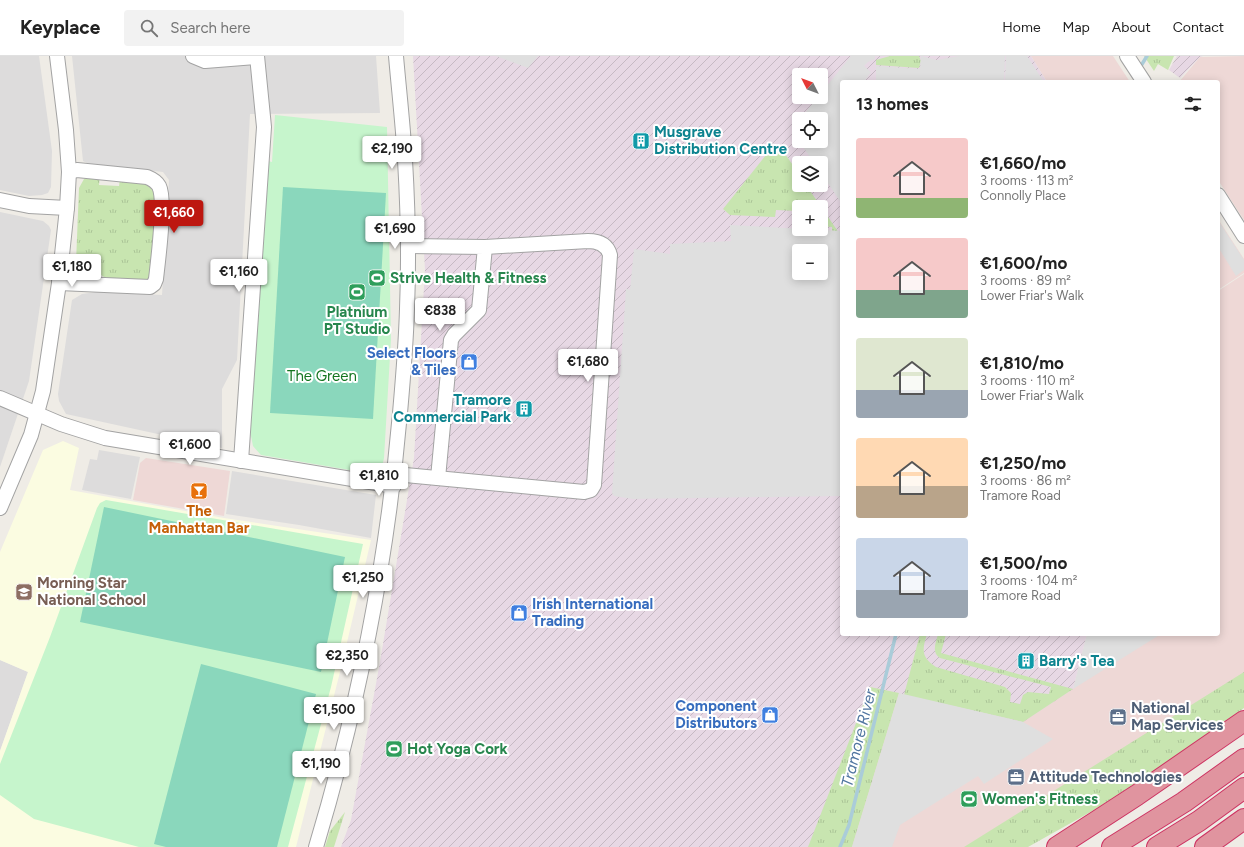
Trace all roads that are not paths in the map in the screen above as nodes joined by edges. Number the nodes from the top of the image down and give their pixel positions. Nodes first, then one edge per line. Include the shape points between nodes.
1 (57, 56) edge
2 (193, 56) edge
3 (257, 56) edge
4 (396, 56) edge
5 (1127, 57) edge
6 (1143, 80) edge
7 (69, 172) junction
8 (1220, 199) edge
9 (0, 200) edge
10 (67, 208) junction
11 (1244, 236) edge
12 (408, 246) junction
13 (485, 247) junction
14 (59, 283) junction
15 (0, 398) edge
16 (36, 414) junction
17 (241, 461) junction
18 (438, 478) junction
19 (394, 480) junction
20 (0, 508) edge
21 (1244, 721) edge
22 (1244, 759) edge
23 (1244, 788) edge
24 (1244, 819) edge
25 (1087, 828) junction
26 (316, 847) edge
27 (1048, 847) edge
28 (1056, 847) edge
29 (1112, 847) edge
30 (1157, 847) edge
31 (1205, 847) edge

1 - 7 street
2 - 3 street via 205,61
3 - 17 street via 264,127
4 - 12 street via 405,160
5 - 6 street
7 - 10 street
7 - 14 street via 77,170 154,179 161,191 161,235 156,279 150,287
8 - 11 street
9 - 10 street via 29,206
10 - 14 street
12 - 13 street
12 - 19 street via 406,340
13 - 18 street via 479,310 451,340
13 - 18 street via 588,241 603,244 608,249 610,255 595,478 591,490 584,492
14 - 16 street via 42,392
15 - 16 street
16 - 17 street via 97,437
16 - 20 street via 31,435
17 - 19 street
18 - 19 street
19 - 26 street via 366,654 336,780
21 - 25 highway
22 - 29 highway via 1184,802
23 - 30 highway
24 - 31 highway
25 - 27 highway
25 - 28 highway

